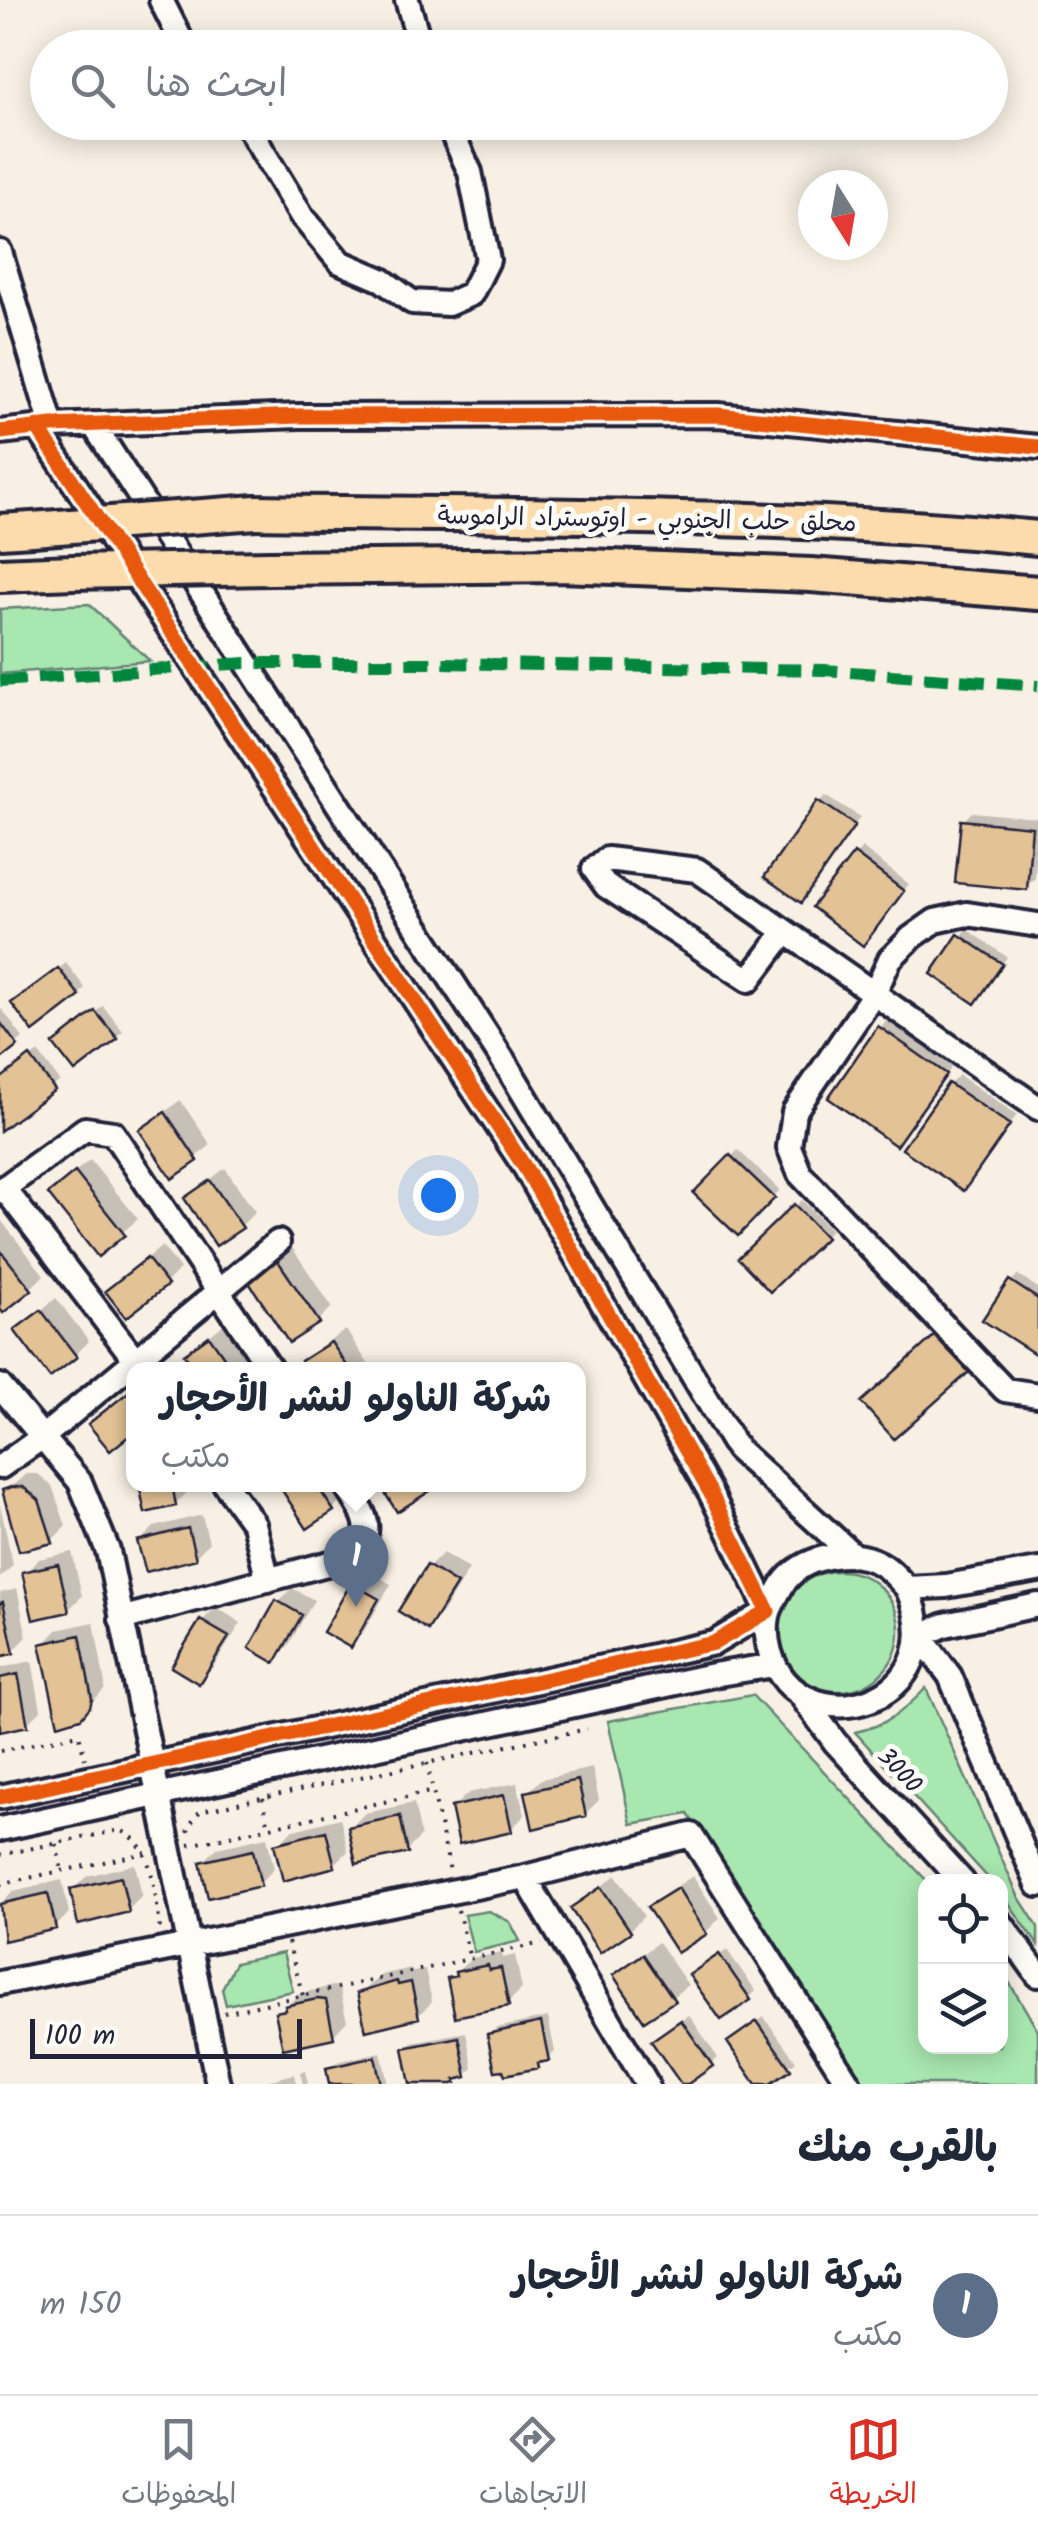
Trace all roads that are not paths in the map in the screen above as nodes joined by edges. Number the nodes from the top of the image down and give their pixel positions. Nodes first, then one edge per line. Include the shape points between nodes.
1 (161, 0) edge
2 (408, 0) edge
3 (176, 30) edge
4 (416, 30) edge
5 (257, 140) edge
6 (456, 140) edge
7 (0, 252) edge
8 (93, 424) junction
9 (44, 426) junction
10 (0, 432) edge
11 (1038, 447) edge
12 (16, 530) edge
13 (1038, 538) edge
14 (0, 576) edge
15 (1038, 593) edge
16 (1038, 924) edge
17 (785, 932) junction
18 (875, 992) junction
19 (1038, 1108) edge
20 (2, 1190) edge
21 (278, 1242) dead end
22 (220, 1291) junction
23 (137, 1362) edge
24 (142, 1362) edge
25 (265, 1362) edge
26 (126, 1375) edge
27 (0, 1386) edge
28 (1038, 1395) edge
29 (44, 1436) junction
30 (0, 1467) edge
31 (231, 1492) edge
32 (350, 1492) edge
33 (853, 1554) junction
34 (1038, 1570) edge
35 (268, 1580) junction
36 (907, 1588) junction
37 (1038, 1605) edge
38 (768, 1612) junction
39 (121, 1619) junction
40 (920, 1636) junction
41 (774, 1665) junction
42 (800, 1694) junction
43 (150, 1765) junction
44 (156, 1795) junction
45 (0, 1797) edge
46 (0, 1829) edge
47 (956, 1874) edge
48 (524, 1876) junction
49 (1038, 1886) edge
50 (1008, 1931) edge
51 (190, 1942) junction
52 (1038, 1974) edge
53 (0, 1983) edge
54 (218, 2084) edge
55 (648, 2084) edge
56 (849, 2084) edge

1 - 3 street
2 - 4 street
5 - 6 street via 302,216 340,262 412,302 448,304 471,294 488,260 470,172
7 - 9 street
8 - 9 street
8 - 11 street via 299,416 718,415
8 - 33 street via 510,1071 737,1449
9 - 10 street
9 - 38 street via 526,1168 710,1492
12 - 13 highway, محلق حلب الجنوبي - اوتوستراد الراموسة, bridge via 256,512 727,520
14 - 15 highway, محلق حلب الجنوبي - اوتوستراد الراموسة, bridge via 561,565
16 - 18 street via 967,914 935,921 890,959
17 - 17 street via 697,870 607,859 594,869 606,886 749,980
17 - 18 street
18 - 19 street
18 - 28 street via 794,1112 789,1147 800,1174 1006,1390
20 - 22 street via 85,1129 113,1133
20 - 23 street
21 - 22 street
22 - 24 street
22 - 25 street
26 - 29 street
27 - 29 street
29 - 30 street
29 - 39 street via 80,1482 108,1551
31 - 35 street via 254,1524
32 - 35 street via 368,1533 361,1548 345,1559
33 - 36 street via 884,1565
33 - 38 street via 816,1558 786,1579
34 - 36 street
35 - 39 street
36 - 40 street
37 - 40 street
38 - 41 street
38 - 43 street via 714,1643
39 - 43 street
40 - 42 street via 911,1666 890,1690 862,1704 830,1706
40 - 49 street via 950,1676
41 - 42 street
41 - 44 street
42 - 47 street, 3000 via 834,1742
43 - 44 street
43 - 45 street
44 - 46 street
44 - 51 street
48 - 51 street
48 - 55 street
48 - 56 street via 691,1835
50 - 52 street
51 - 53 street
51 - 54 street

